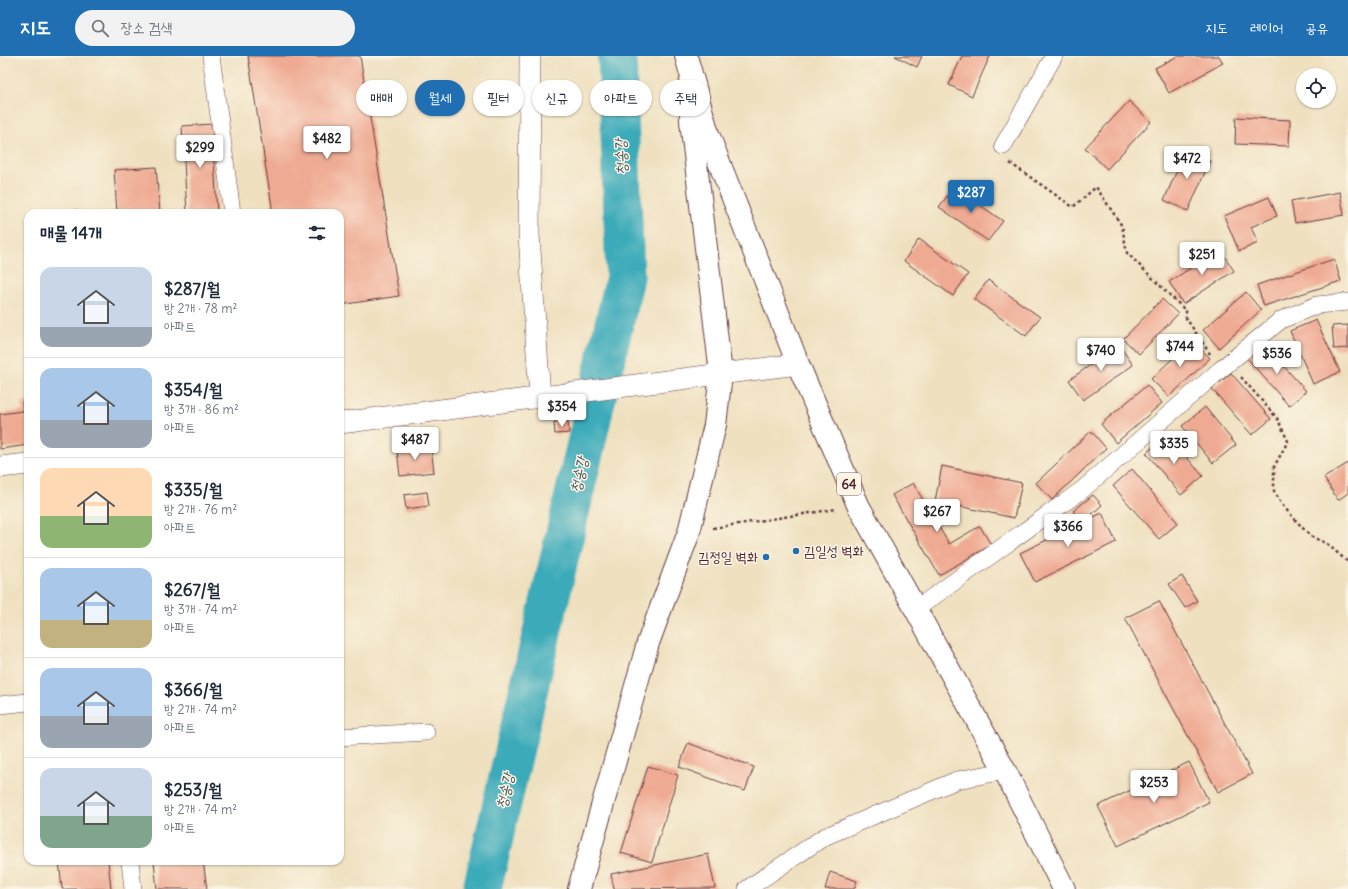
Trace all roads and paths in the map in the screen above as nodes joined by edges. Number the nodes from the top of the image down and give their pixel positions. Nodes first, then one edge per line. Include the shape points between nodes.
1 (211, 56) edge
2 (530, 56) edge
3 (1054, 56) edge
4 (688, 64) edge
5 (1003, 146) joint
6 (231, 209) edge
7 (1348, 302) edge
8 (798, 364) junction
9 (1224, 366) junction
10 (721, 374) junction
11 (540, 397) junction
12 (344, 422) edge
13 (24, 464) edge
14 (0, 467) edge
15 (858, 505) junction
16 (689, 532) junction
17 (1348, 562) edge
18 (916, 610) junction
19 (24, 702) edge
20 (0, 705) edge
21 (426, 732) dead end
22 (344, 737) edge
23 (1005, 771) junction
24 (130, 865) edge
25 (133, 889) edge
26 (578, 889) edge
27 (747, 889) edge
28 (1064, 889) edge

1 - 6 street
2 - 11 street via 529,235
3 - 5 street
4 - 8 main road, 64 via 708,134
4 - 10 main road via 691,121
5 - 9 path via 1010,166 1073,207 1096,187 1122,226 1127,253 1186,312 1186,318
7 - 9 street via 1317,305 1281,320
8 - 10 street
8 - 15 main road, 64
9 - 17 path via 1277,418 1288,441 1274,467 1274,491 1283,506 1310,536 1326,543
9 - 18 street via 1082,490
10 - 11 street
10 - 16 main road via 715,425
11 - 12 street
13 - 14 street
15 - 16 path
15 - 18 main road, 64
16 - 26 main road via 648,643
18 - 23 main road, 64
19 - 20 street
21 - 22 street
23 - 27 street via 957,780 824,838
23 - 28 main road, 64
24 - 25 street

